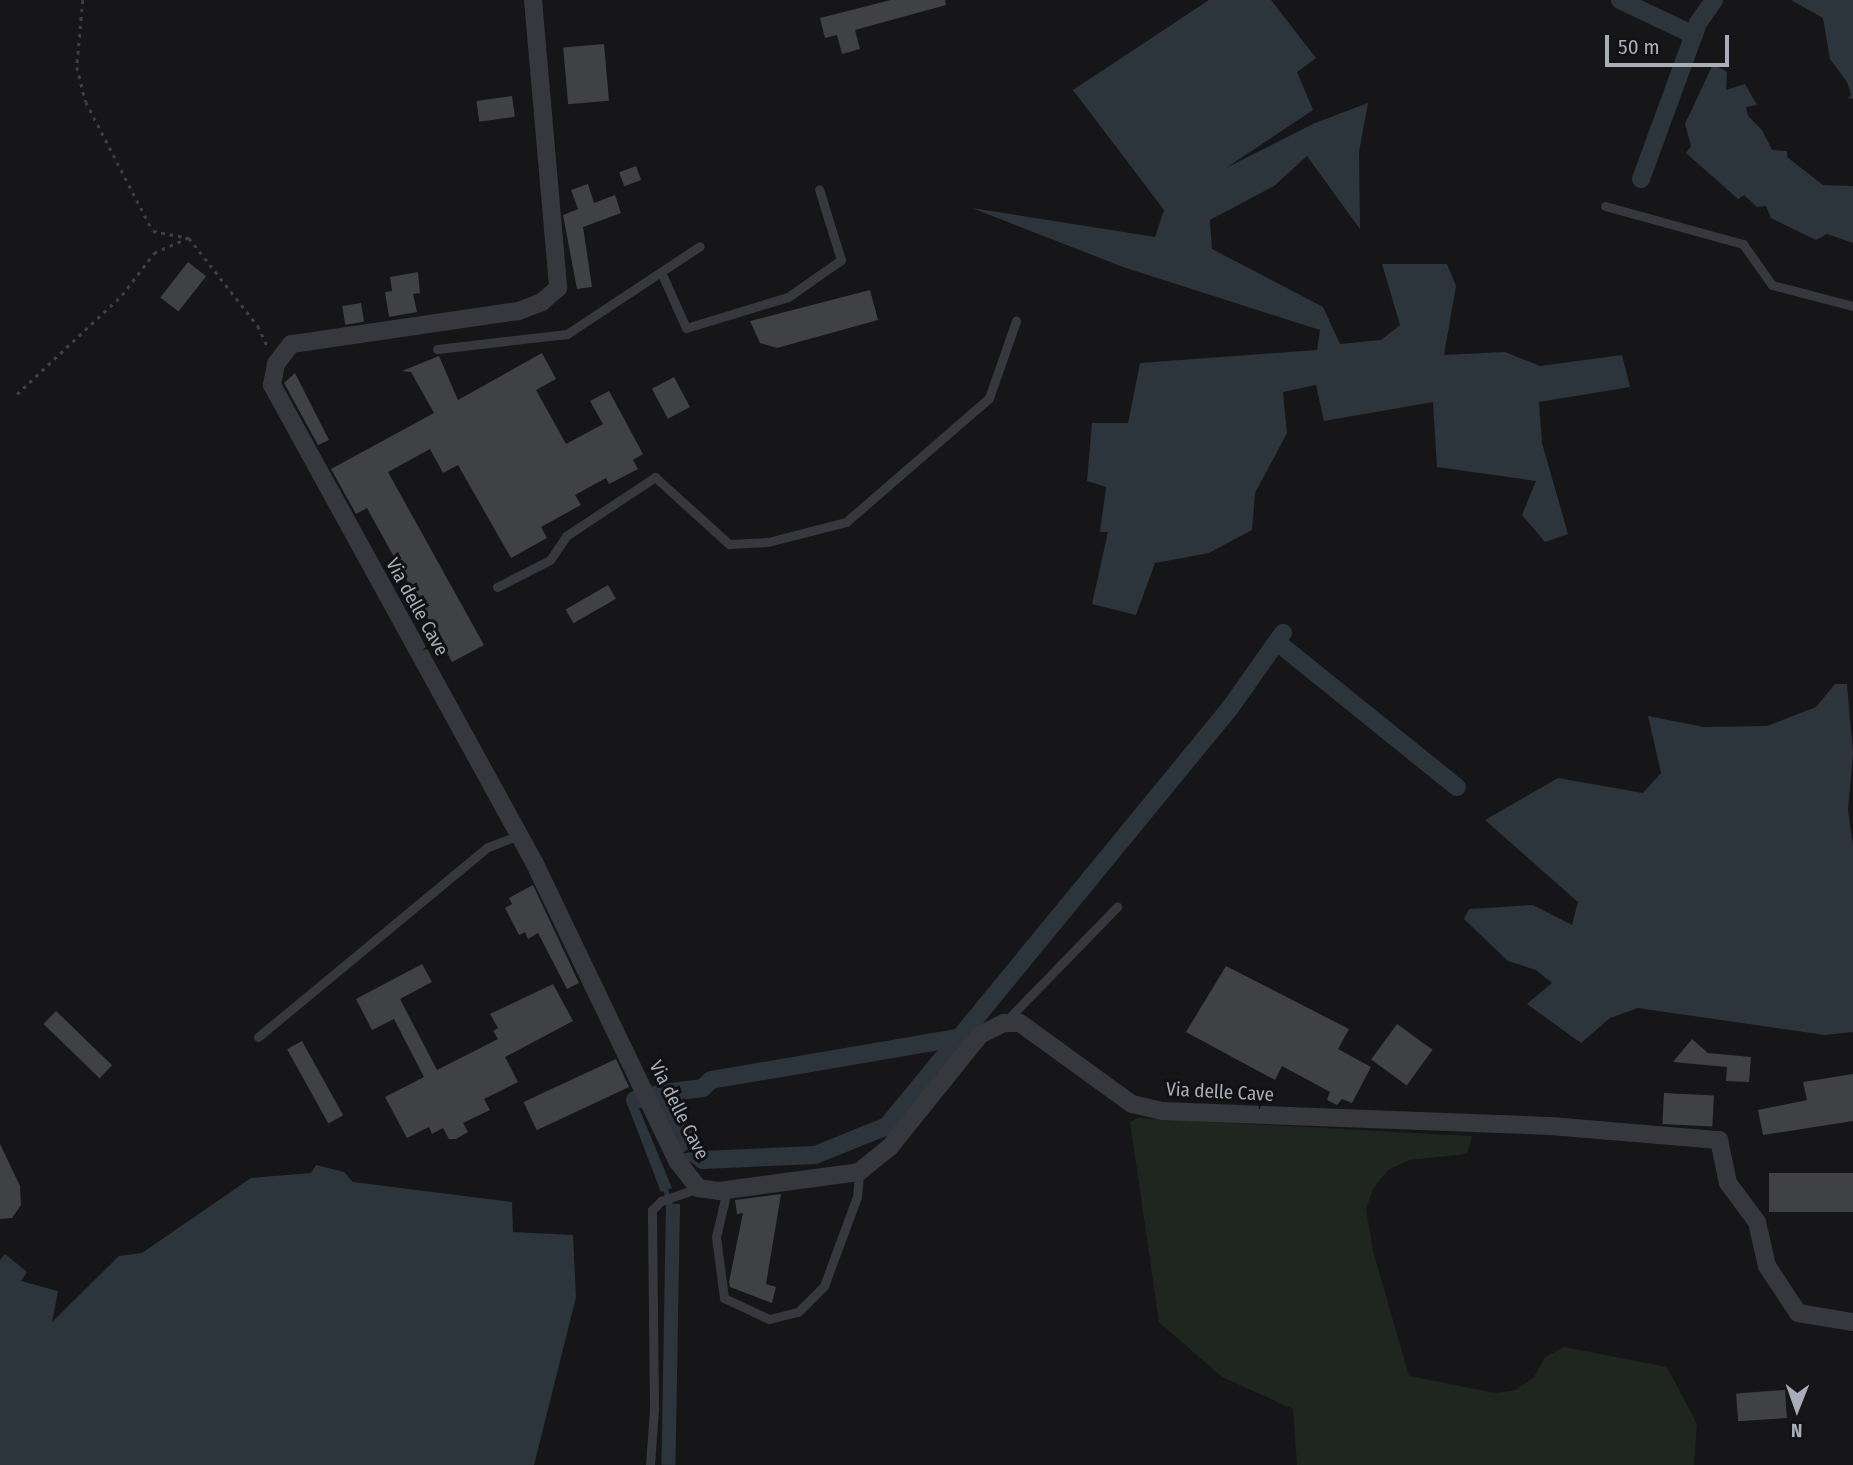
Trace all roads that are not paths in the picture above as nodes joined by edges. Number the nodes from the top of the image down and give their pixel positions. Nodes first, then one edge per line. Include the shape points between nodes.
1 (533, 0) edge
2 (819, 188) dead end
3 (1605, 206) dead end
4 (700, 246) dead end
5 (661, 272) junction
6 (1853, 306) edge
7 (1016, 321) dead end
8 (437, 349) dead end
9 (497, 587) dead end
10 (519, 835) junction
11 (1116, 907) dead end
12 (1004, 1023) junction
13 (258, 1037) dead end
14 (859, 1172) junction
15 (698, 1188) junction
16 (727, 1190) junction
17 (1853, 1322) edge
18 (650, 1465) edge

1 - 10 street, Via delle Cave via 558,288 542,302 518,310 291,344 276,364 272,385
2 - 5 lane via 842,260 788,298 687,328
3 - 6 lane via 1743,244 1772,285
4 - 5 lane
5 - 8 lane via 567,334
7 - 9 lane via 989,398 846,522 768,542 729,544 655,477 566,536 550,559
10 - 13 lane via 488,847
10 - 15 street, Via delle Cave via 678,1162
11 - 12 lane
12 - 14 street, Via delle Cave via 980,1035 889,1149
12 - 17 street, Via delle Cave via 1020,1023 1043,1037 1132,1104 1162,1111 1550,1126 1719,1140 1728,1182 1757,1222 1767,1266 1798,1313
14 - 16 street, Via delle Cave
14 - 16 lane via 857,1196 824,1286 798,1312 769,1320 724,1298 716,1237
15 - 16 street, Via delle Cave
15 - 18 lane via 661,1201 652,1210

